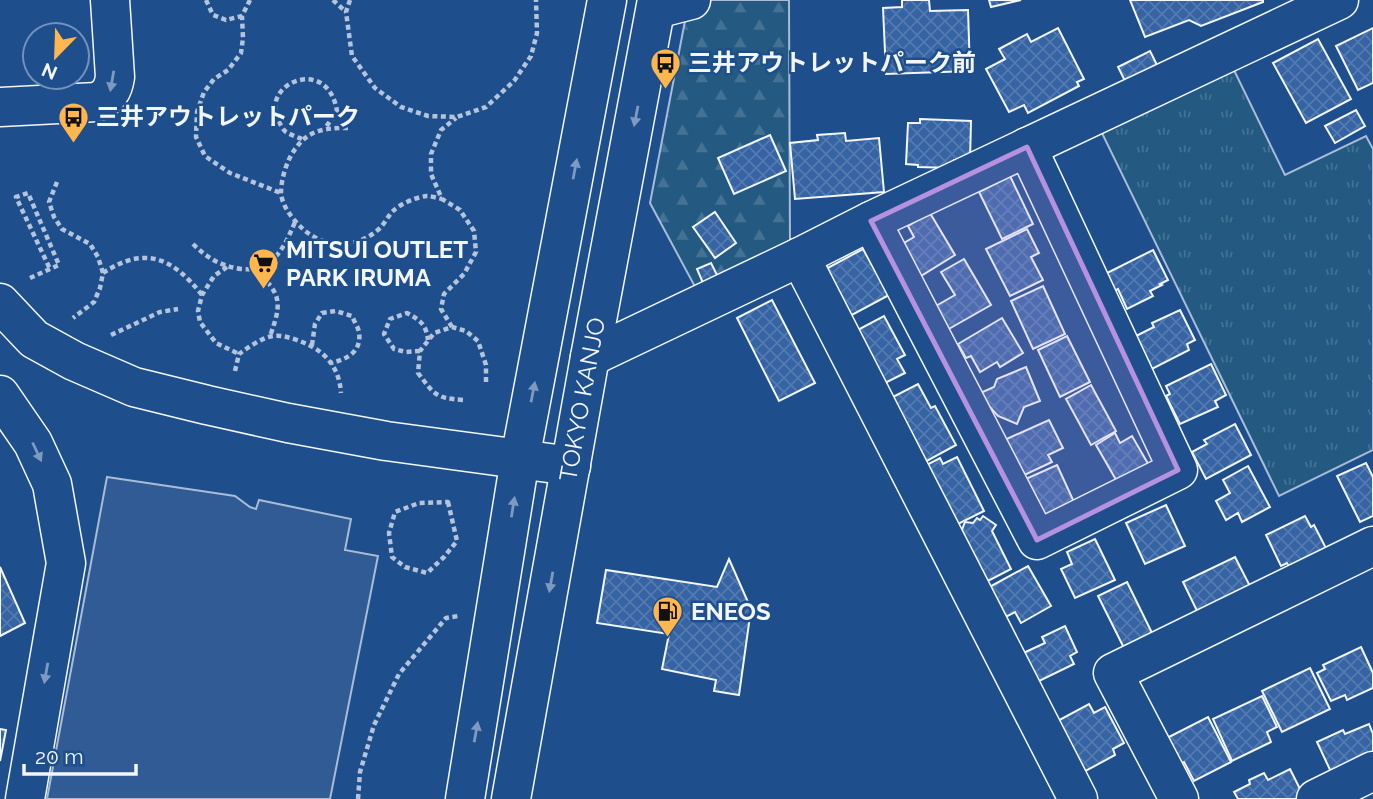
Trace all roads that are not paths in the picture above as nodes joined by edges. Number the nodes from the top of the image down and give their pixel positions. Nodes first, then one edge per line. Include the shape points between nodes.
1 (110, 0) edge
2 (607, 0) edge
3 (1339, 0) edge
4 (668, 3) edge
5 (0, 107) edge
6 (1027, 147) junction
7 (872, 221) junction
8 (800, 257) junction
9 (0, 303) edge
10 (590, 357) junction
11 (0, 395) edge
12 (520, 459) junction
13 (571, 466) junction
14 (1373, 547) edge
15 (1373, 771) edge
16 (25, 799) edge
17 (465, 799) edge
18 (511, 799) edge
19 (1077, 799) edge
20 (1178, 799) edge
21 (1316, 799) edge

1 -> 5 main road via 115,77 107,97 97,102
12 -> 2 main road, TOKYO KANJO
3 - 6 main road
4 -> 10 main road, TOKYO KANJO
6 - 7 main road
6 - 7 main road via 1178,470 1037,540
7 - 8 main road
8 - 10 main road
8 - 19 main road
9 - 12 main road via 34,339 134,387 300,425
10 - 13 main road, TOKYO KANJO
11 -> 16 main road via 33,443 52,484 66,563
12 - 13 main road
17 -> 12 main road, TOKYO KANJO
13 -> 18 main road, TOKYO KANJO
14 - 20 main road via 1113,673
15 - 21 main road

